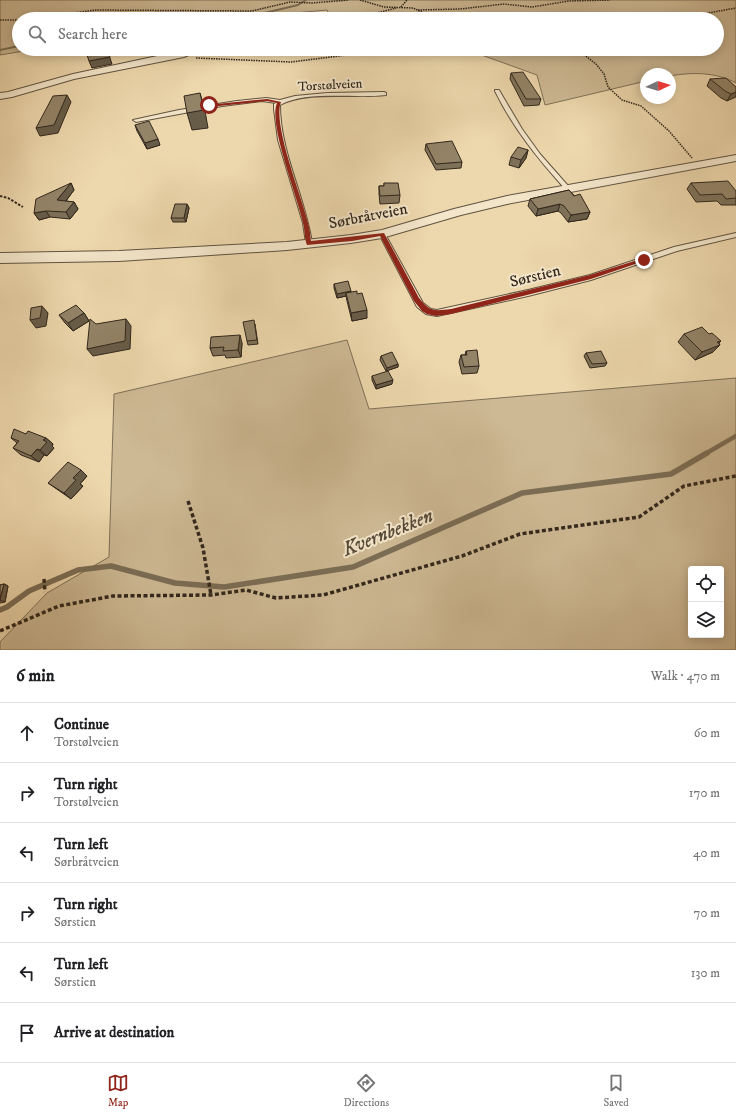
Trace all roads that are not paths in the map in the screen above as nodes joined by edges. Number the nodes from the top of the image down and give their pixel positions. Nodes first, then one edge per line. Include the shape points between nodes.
1 (174, 56) edge
2 (497, 92) dead end
3 (384, 94) dead end
4 (0, 96) edge
5 (279, 102) junction
6 (136, 120) dead end
7 (736, 158) edge
8 (568, 189) junction
9 (382, 234) junction
10 (736, 235) edge
11 (309, 243) junction
12 (0, 258) edge

1 - 4 street via 90,73
2 - 8 lane via 524,136
3 - 5 lane, Torstølveien via 320,96
5 - 6 lane, Torstølveien via 267,100 209,105
5 - 11 lane, Torstølveien via 276,108 281,140 306,223
7 - 8 street, Sørbråtveien
8 - 9 street, Sørbråtveien via 483,206
9 - 10 lane, Sørstien via 420,305 429,312 436,313 591,277 676,249
9 - 11 street, Sørbråtveien
11 - 12 street, Sørbråtveien via 119,256

